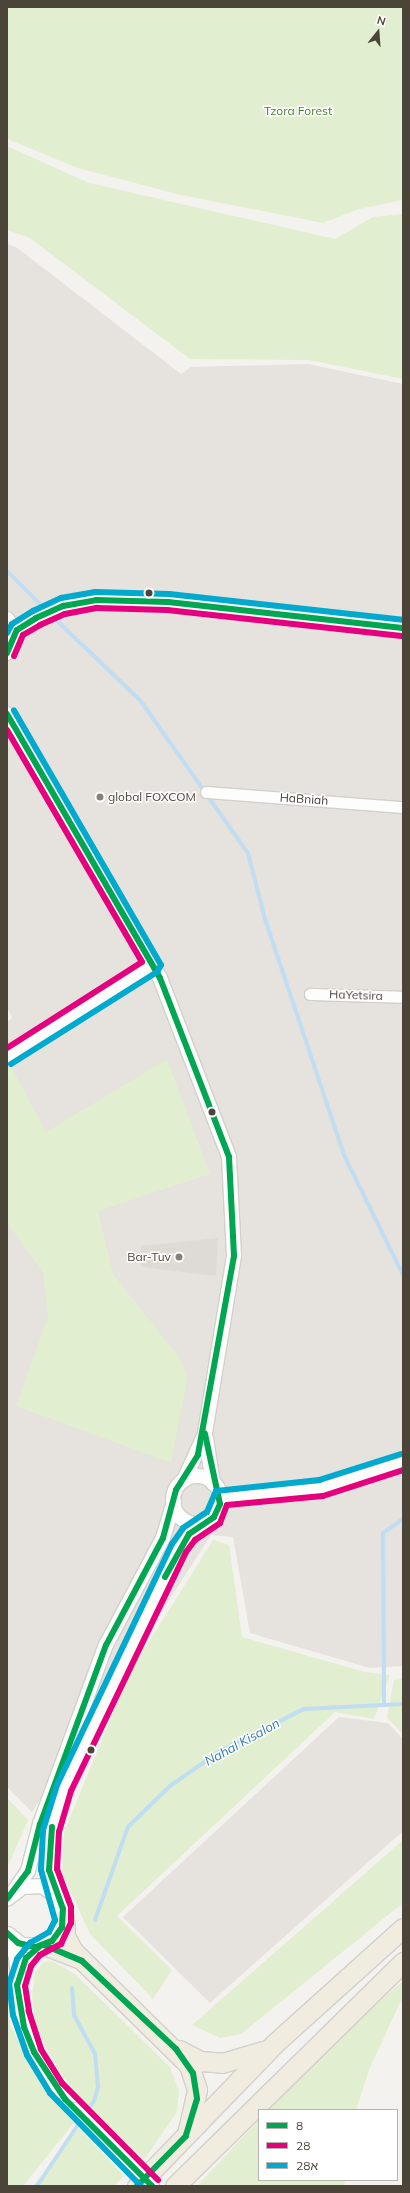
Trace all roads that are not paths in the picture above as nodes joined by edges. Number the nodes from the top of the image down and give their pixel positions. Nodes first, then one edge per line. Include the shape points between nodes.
1 (7, 617) edge
2 (403, 628) edge
3 (17, 630) junction
4 (7, 653) edge
5 (7, 714) edge
6 (206, 792) dead end
7 (403, 807) edge
8 (153, 965) junction
9 (310, 994) dead end
10 (403, 997) edge
11 (7, 1057) edge
12 (205, 1434) junction
13 (403, 1462) edge
14 (184, 1480) junction
15 (213, 1482) junction
16 (221, 1497) junction
17 (174, 1502) junction
18 (201, 1523) junction
19 (55, 1894) junction
20 (11, 1895) edge
21 (64, 1918) junction
22 (403, 1928) edge
23 (8, 1934) edge
24 (42, 1946) junction
25 (82, 1961) junction
26 (403, 1962) edge
27 (17, 1985) junction
28 (170, 2044) junction
29 (274, 2044) junction
30 (186, 2136) junction
31 (137, 2186) edge
32 (152, 2186) edge
33 (175, 2186) edge

1 - 3 street
2 - 3 street via 122,599 63,606
3 - 4 street
5 - 8 street
6 - 7 street, HaBniah
8 - 11 street
8 - 12 street via 229,1157 234,1256
9 - 10 street, HaYetsira
12 - 14 street
12 - 15 street
13 - 16 street via 320,1488
14 - 15 street via 199,1477
14 - 17 street via 176,1490
15 - 16 street
16 - 18 street via 218,1511
17 - 18 street via 176,1511 186,1522
17 - 20 street via 163,1538 106,1645 41,1819 28,1872
18 - 19 street via 179,1548 64,1788 50,1842 49,1870
19 - 20 street via 37,1885
19 - 21 street
21 - 24 street via 58,1934
21 - 25 highway via 68,1943
22 - 29 highway
23 - 24 street via 22,1945
23 - 27 street via 16,1958
24 - 25 highway via 66,1951
24 - 27 street via 26,1958
25 - 28 highway
26 - 33 highway
27 - 32 street, bridge via 24,2027 47,2076 75,2110
28 - 29 highway via 191,2057 222,2063 253,2056
28 - 30 highway via 189,2065 196,2082 196,2108
29 - 30 highway
30 - 31 highway

